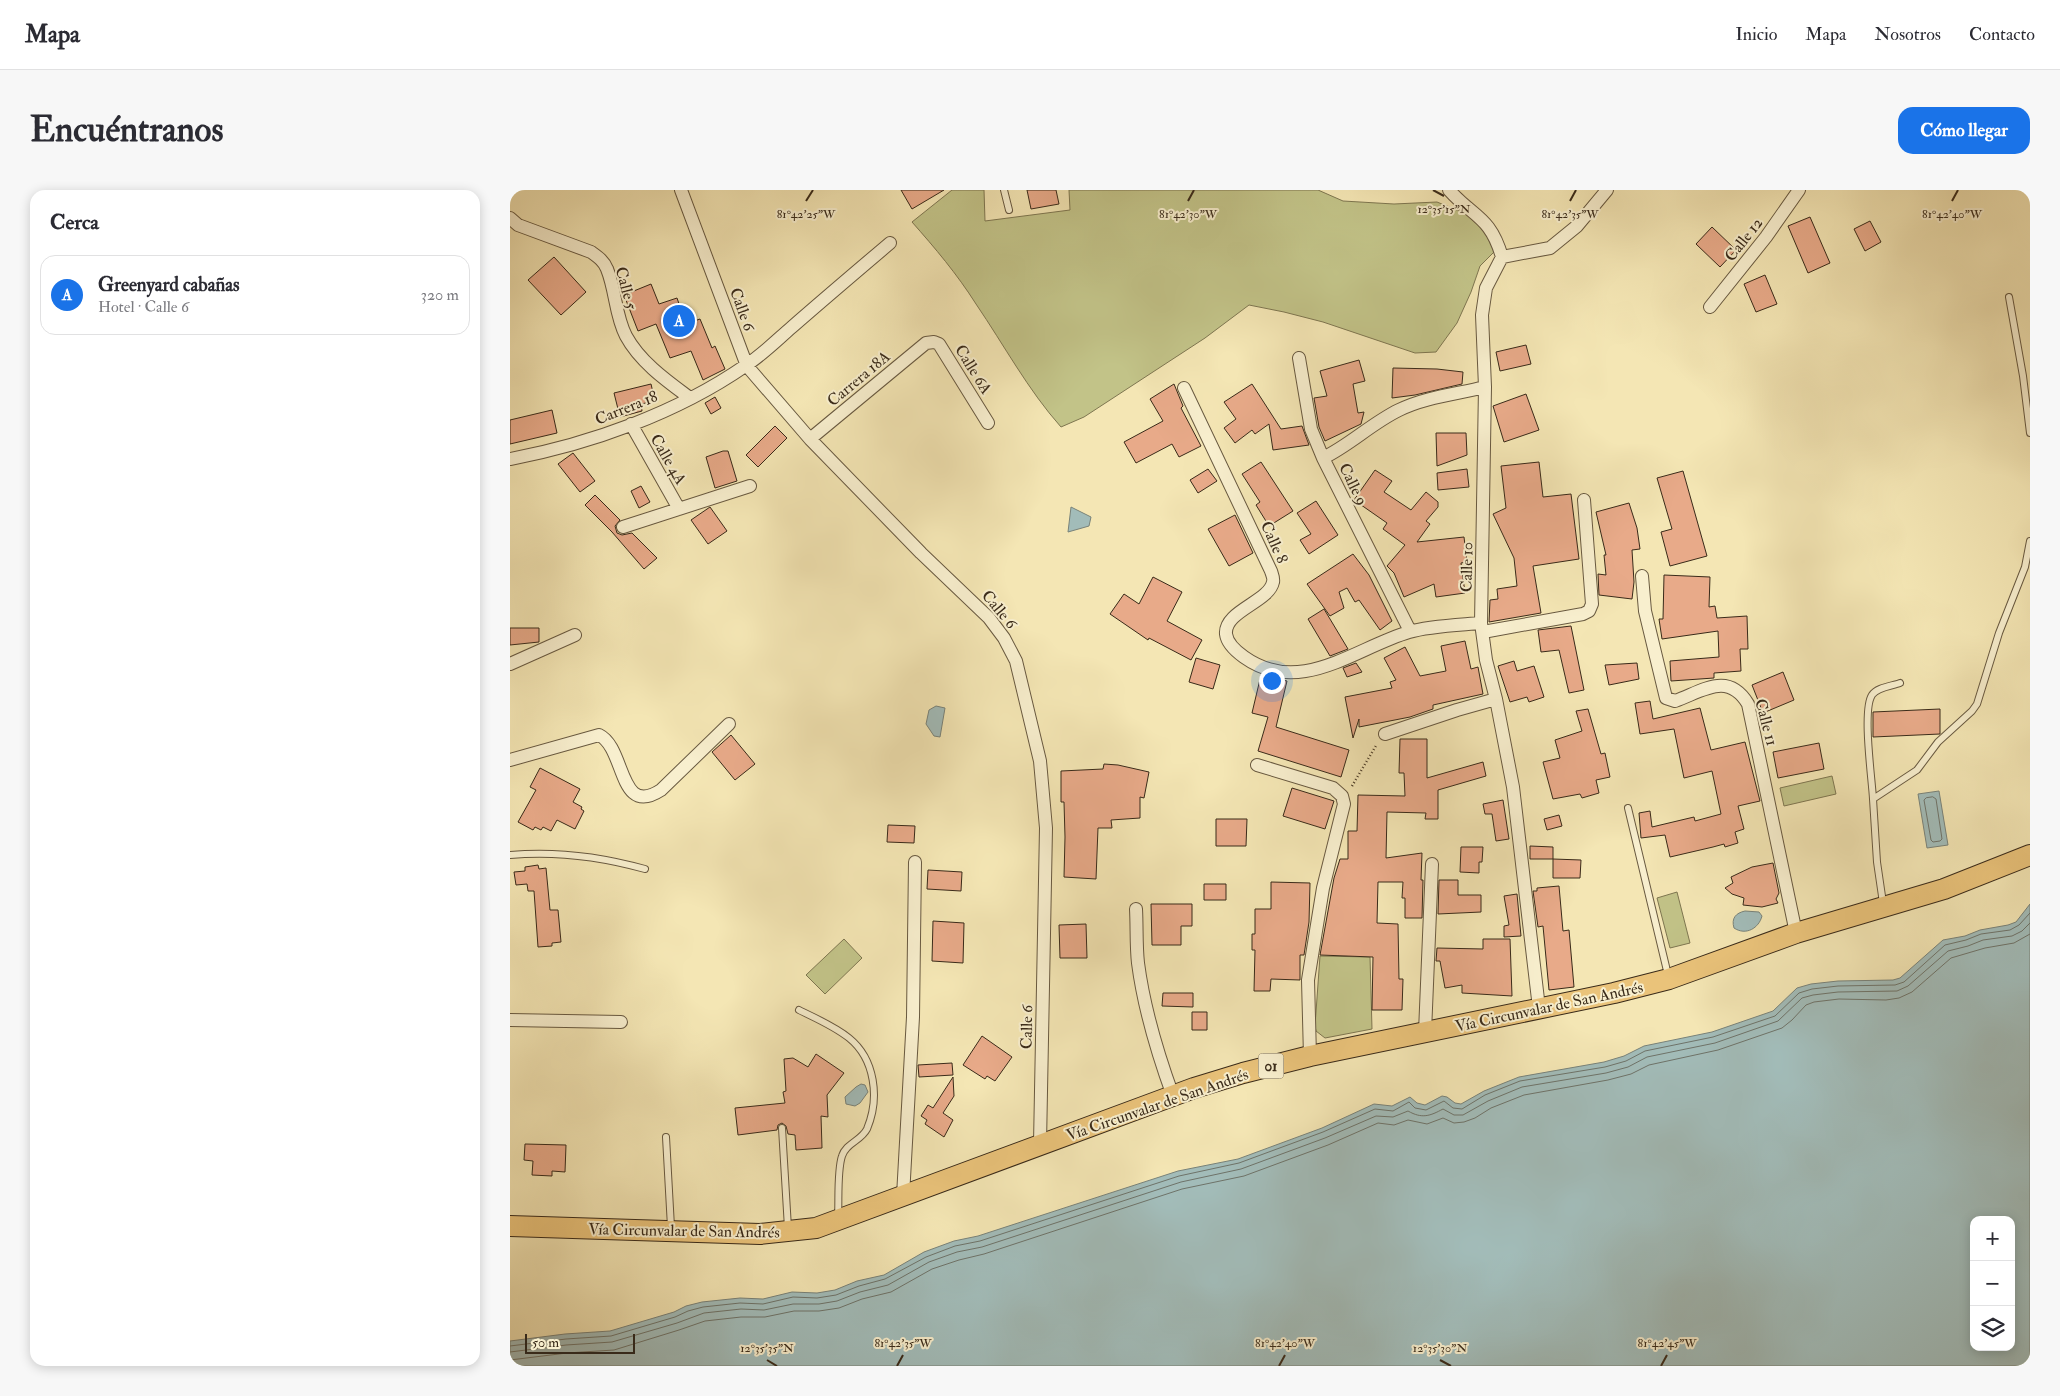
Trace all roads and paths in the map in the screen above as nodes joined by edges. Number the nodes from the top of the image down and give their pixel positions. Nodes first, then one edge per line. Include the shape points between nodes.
1 (681, 190) edge
2 (1004, 190) edge
3 (1449, 190) edge
4 (1607, 190) edge
5 (1799, 190) edge
6 (1009, 210) dead end
7 (510, 218) edge
8 (890, 243) dead end
9 (1502, 257) junction
10 (2010, 297) dead end
11 (1710, 307) dead end
12 (926, 343) joint
13 (1299, 358) dead end
14 (746, 366) junction
15 (1184, 388) dead end
16 (1486, 388) junction
17 (690, 398) junction
18 (988, 423) dead end
19 (631, 424) junction
20 (2030, 433) edge
21 (810, 439) junction
22 (1323, 458) junction
23 (510, 459) edge
24 (750, 486) dead end
25 (1584, 500) dead end
26 (679, 509) junction
27 (623, 527) dead end
28 (2030, 542) edge
29 (1642, 576) dead end
30 (1482, 628) junction
31 (1410, 631) junction
32 (575, 635) dead end
33 (510, 664) edge
34 (1900, 683) dead end
35 (1496, 699) junction
36 (729, 724) dead end
37 (1385, 734) joint
38 (510, 760) edge
39 (1257, 765) dead end
40 (1342, 796) junction
41 (1873, 799) junction
42 (1628, 808) dead end
43 (510, 855) edge
44 (2030, 855) edge
45 (916, 862) dead end
46 (1432, 864) dead end
47 (645, 869) dead end
48 (1884, 907) junction
49 (1136, 910) dead end
50 (1796, 933) junction
51 (1669, 979) junction
52 (1539, 1008) junction
53 (799, 1010) dead end
54 (510, 1020) edge
55 (620, 1022) dead end
56 (1425, 1032) junction
57 (1310, 1056) junction
58 (1173, 1096) junction
59 (782, 1128) dead end
60 (666, 1137) dead end
61 (1040, 1144) junction
62 (903, 1196) junction
63 (837, 1221) junction
64 (510, 1226) edge
65 (671, 1231) junction
66 (788, 1232) junction

1 - 14 street, Calle 6
2 - 6 lane
3 - 9 street via 1487,224 1497,239
4 - 9 street via 1577,226 1550,248
5 - 11 street, Calle 12 via 1766,238
7 - 17 street, Calle 5 via 518,225 591,252 601,259 607,268 626,336 649,363
8 - 14 street, Carrera 18
9 - 16 street, Calle 10 via 1483,299
10 - 20 lane
12 - 18 street, Calle 6A via 939,344
12 - 21 street, Carrera 18A
13 - 22 street via 1311,429
14 - 17 street, Carrera 18
14 - 21 street, Calle 6
15 - 31 street, Calle 8 via 1274,581 1270,589 1230,620 1226,635 1238,653 1277,672 1298,673 1318,669
16 - 22 street, Calle 9 via 1410,404
16 - 30 street, Calle 10
17 - 19 street, Carrera 18
19 - 23 street, Carrera 18 via 584,441
19 - 26 street, Calle 4A
21 - 61 street, Calle 6 via 989,618 1016,661 1040,761 1046,828
22 - 31 street, Calle 9
24 - 26 street
25 - 30 street, Calle 8 via 1592,604 1589,610 1583,614
26 - 27 street
28 - 41 lane via 2025,567 1999,632 1977,704 1935,745 1917,770
29 - 50 street, Calle 11 via 1645,611 1666,698 1675,701 1724,685 1742,694 1748,704
30 - 31 street, Calle 8
30 - 35 street, Calle 10
32 - 33 street
34 - 41 lane via 1877,690 1870,699 1868,719
35 - 37 street
35 - 52 street, Calle 10 via 1519,824
36 - 38 street via 661,790 643,798 634,794 610,743 599,736
37 - 40 path via 1361,773
39 - 40 street via 1333,788
40 - 57 street via 1344,804 1323,888 1308,980
41 - 48 lane
42 - 51 lane
43 - 47 lane via 532,853 581,857
44 - 48 highway, Vía Circunvalar de San Andrés / 01 via 1944,889
45 - 62 street via 913,1017
46 - 56 street
48 - 50 highway, Vía Circunvalar de San Andrés / 01
49 - 58 street via 1144,1003 1155,1047
50 - 51 highway, Vía Circunvalar de San Andrés / 01
51 - 52 highway, Vía Circunvalar de San Andrés / 01
52 - 56 highway, Vía Circunvalar de San Andrés / 01
53 - 63 lane via 849,1038 864,1053 874,1081 872,1111 866,1130 841,1158
54 - 55 street
56 - 57 highway, Vía Circunvalar de San Andrés / 01
57 - 58 highway, Vía Circunvalar de San Andrés / 01
58 - 61 highway, Vía Circunvalar de San Andrés / 01
59 - 66 lane
60 - 65 lane
61 - 62 highway, Vía Circunvalar de San Andrés / 01
62 - 63 highway, Vía Circunvalar de San Andrés / 01
63 - 66 highway, Vía Circunvalar de San Andrés / 01
64 - 65 highway, Vía Circunvalar de San Andrés / 01
65 - 66 highway, Vía Circunvalar de San Andrés / 01

